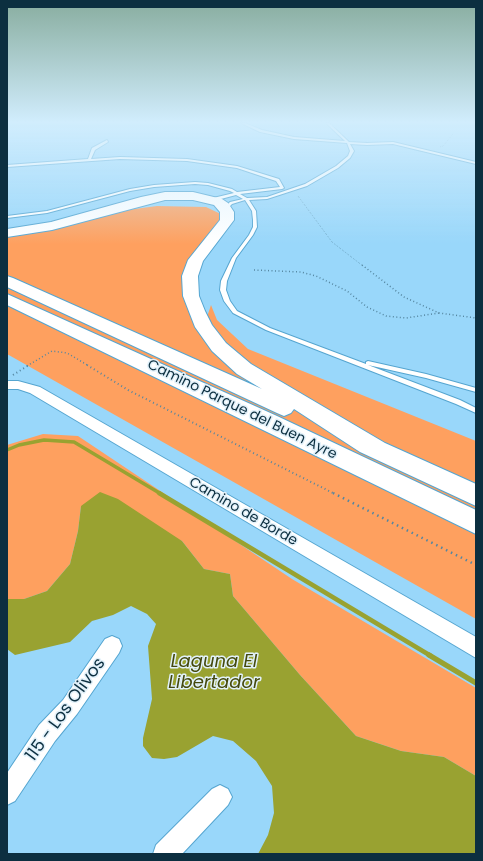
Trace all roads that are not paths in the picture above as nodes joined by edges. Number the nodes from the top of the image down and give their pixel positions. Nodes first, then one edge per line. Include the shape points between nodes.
1 (53, 163) edge
2 (213, 163) edge
3 (342, 163) edge
4 (7, 166) edge
5 (306, 185) junction
6 (282, 188) junction
7 (239, 193) junction
8 (246, 199) junction
9 (217, 204) junction
10 (7, 217) edge
11 (7, 233) edge
12 (7, 281) edge
13 (7, 299) edge
14 (344, 358) junction
15 (8, 385) edge
16 (476, 390) edge
17 (476, 411) edge
18 (380, 452) junction
19 (476, 495) edge
20 (476, 522) edge
21 (112, 646) dead end
22 (476, 648) edge
23 (7, 793) edge
24 (220, 796) dead end
25 (165, 854) edge

1 - 4 lane
2 - 6 lane via 265,175 278,180
3 - 5 lane
5 - 6 lane
5 - 8 lane via 267,198
6 - 7 lane
7 - 8 lane
7 - 9 lane via 217,199
7 - 10 lane via 208,184 172,184 135,189 47,212
8 - 9 lane
8 - 14 lane via 254,211 255,227 226,274 223,290 227,301 235,312 247,319
9 - 11 highway via 185,196 160,197 64,223
9 - 18 highway via 228,214 226,223 196,260 190,276 191,296 204,327 219,347 244,369
12 - 18 highway, Camino Parque del Buen Ayre
13 - 20 highway, Camino Parque del Buen Ayre
14 - 16 lane
14 - 17 lane
15 - 22 street, Camino de Borde via 35,390
18 - 19 highway, Camino Parque del Buen Ayre
21 - 23 street, 115 - Los Olivos via 70,706 47,733
24 - 25 street

